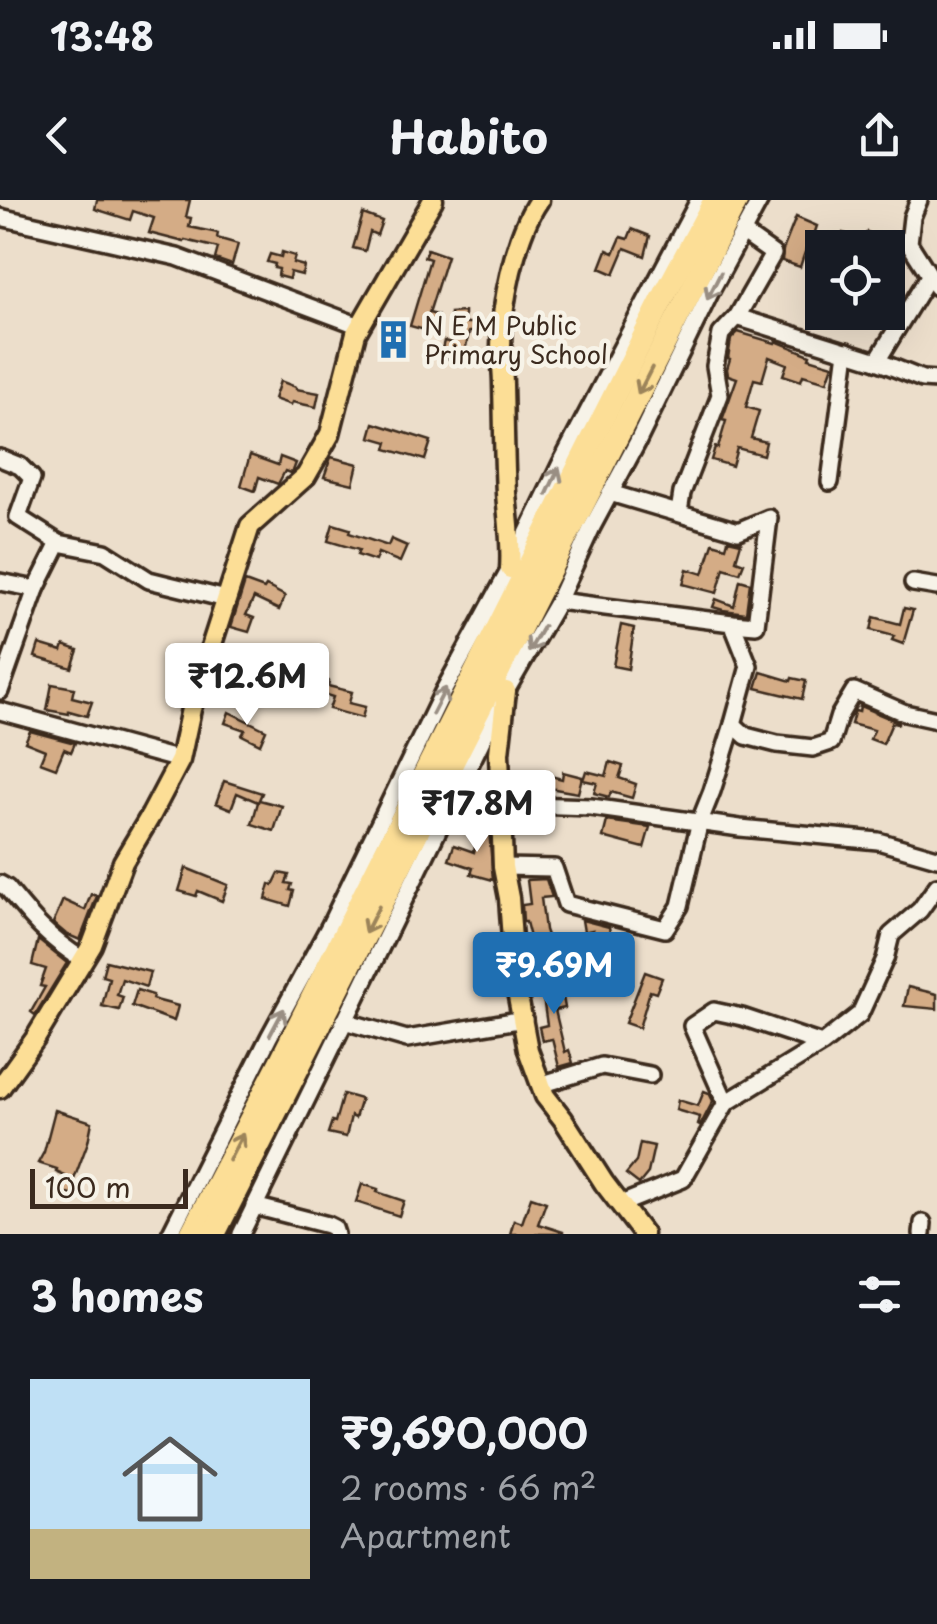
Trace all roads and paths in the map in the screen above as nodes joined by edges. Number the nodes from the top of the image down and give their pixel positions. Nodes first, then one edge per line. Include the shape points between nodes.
1 (434, 200) edge
2 (540, 200) edge
3 (699, 200) edge
4 (715, 200) edge
5 (737, 200) edge
6 (760, 200) edge
7 (918, 200) edge
8 (0, 217) edge
9 (742, 232) junction
10 (933, 282) edge
11 (737, 317) junction
12 (360, 326) junction
13 (847, 352) junction
14 (878, 361) junction
15 (937, 380) edge
16 (0, 458) edge
17 (830, 482) dead end
18 (610, 493) junction
19 (678, 512) junction
20 (59, 543) junction
21 (510, 569) junction
22 (0, 582) edge
23 (913, 583) dead end
24 (937, 588) edge
25 (36, 589) junction
26 (226, 599) junction
27 (558, 601) junction
28 (732, 622) junction
29 (0, 691) edge
30 (506, 691) junction
31 (0, 711) edge
32 (937, 720) edge
33 (734, 724) junction
34 (180, 760) junction
35 (500, 804) junction
36 (700, 820) junction
37 (937, 858) edge
38 (503, 866) junction
39 (0, 884) edge
40 (937, 886) edge
41 (83, 960) junction
42 (524, 1019) junction
43 (344, 1020) junction
44 (822, 1044) junction
45 (650, 1074) dead end
46 (540, 1085) junction
47 (0, 1088) edge
48 (726, 1103) junction
49 (621, 1204) junction
50 (254, 1206) junction
51 (170, 1234) edge
52 (191, 1234) edge
53 (214, 1234) edge
54 (241, 1234) edge
55 (336, 1234) edge
56 (643, 1234) edge

1 - 12 main road
2 - 21 main road via 504,304
21 -> 3 street
52 -> 4 highway
5 -> 53 highway
6 - 9 street
7 - 10 street via 909,243
8 - 12 street via 178,257
9 - 11 street via 773,254
9 -> 18 street
10 - 14 street
11 - 13 street
11 - 19 street via 722,334 715,366 720,395
12 - 26 main road via 330,434 306,476 250,526
13 - 14 street
13 - 17 street
14 - 15 street
16 - 20 street via 32,478 18,517
18 - 19 street
18 - 27 street
19 - 28 street via 738,531 769,518 756,625
20 - 25 street
20 - 26 street via 105,552 148,580
51 -> 21 street
22 - 25 street
23 - 24 street
25 - 29 street
26 - 34 main road
27 - 28 street
27 -> 30 street
28 - 33 street via 749,666
30 - 35 main road
30 - 43 street
31 - 34 street
32 - 33 street via 904,714 854,691 831,742 814,748 746,736
33 - 36 street
34 - 41 main road via 124,862
35 - 36 street
35 - 38 main road
36 - 37 street via 878,840
36 - 38 street via 680,906 665,929 566,904 554,868
38 - 42 main road
39 - 41 street via 38,927
40 - 44 street via 891,935 860,1014
41 - 47 main road
42 - 43 street via 407,1040
42 - 46 main road
43 - 50 street
44 - 48 street
44 - 48 street via 714,1011 692,1026
45 - 46 street via 602,1066
46 - 49 main road
48 - 49 street via 683,1179
49 - 56 main road
50 - 54 street
50 - 55 street via 328,1225

